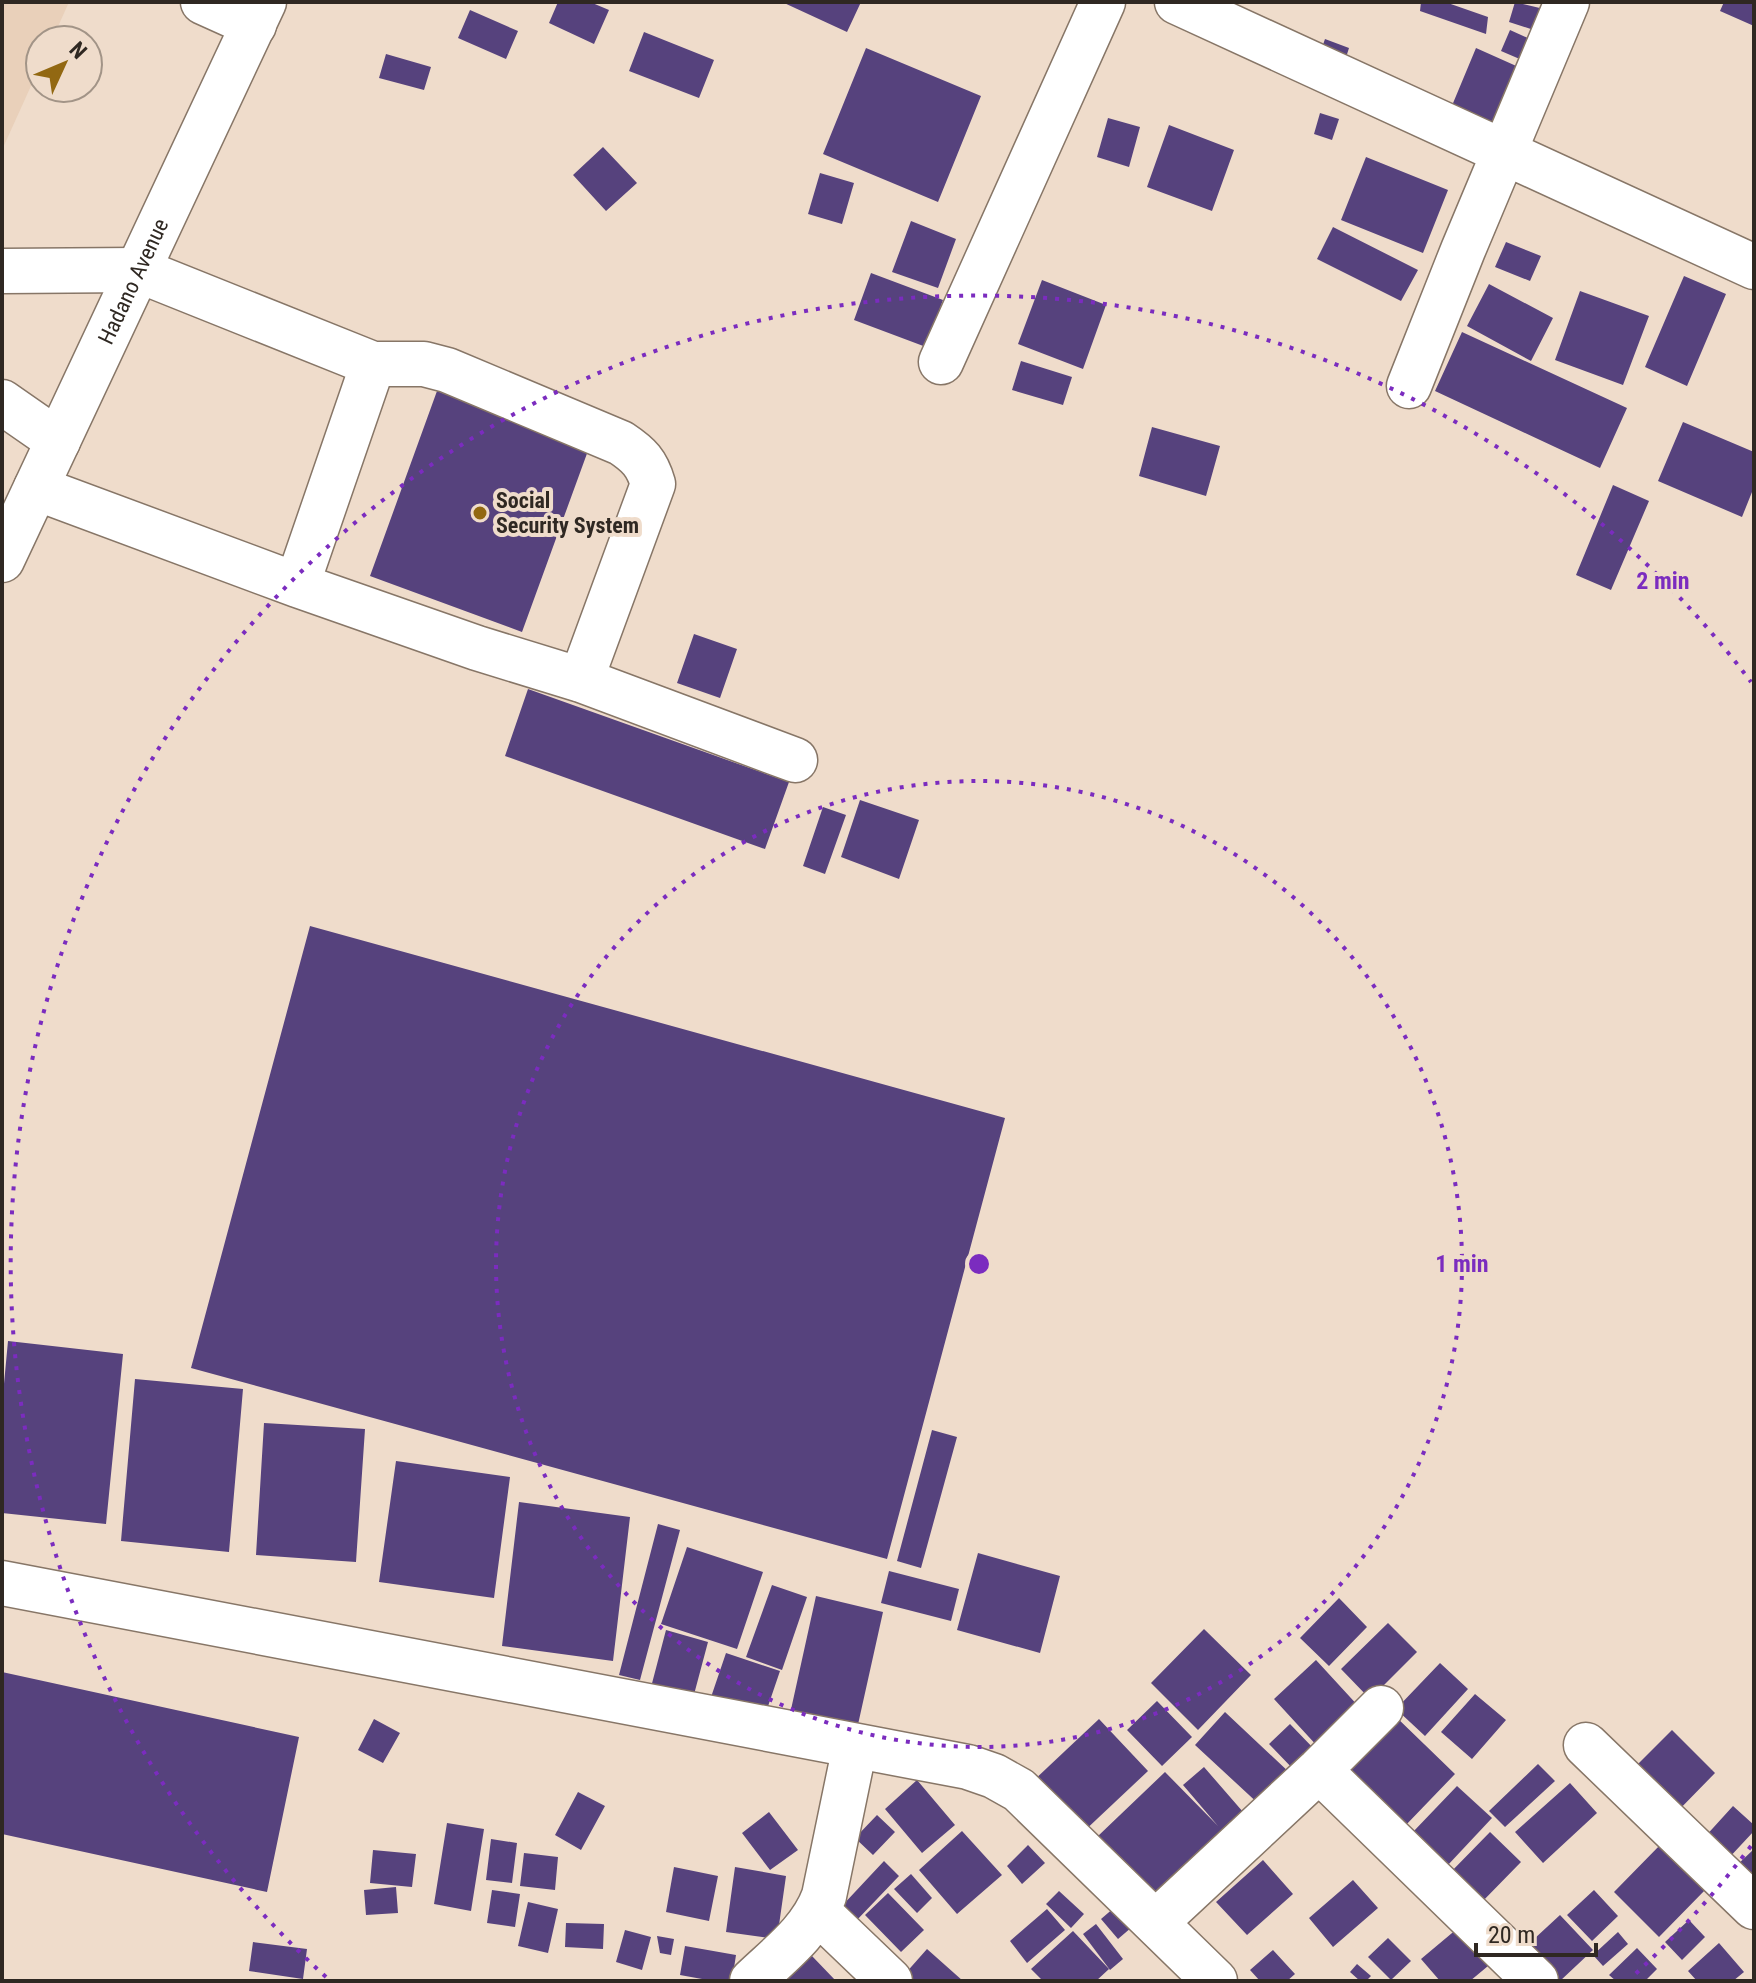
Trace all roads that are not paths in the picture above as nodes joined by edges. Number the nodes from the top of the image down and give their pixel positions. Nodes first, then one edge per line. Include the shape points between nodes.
1 (203, 2) edge
2 (1103, 2) edge
3 (1177, 2) edge
4 (1567, 2) edge
5 (259, 13) edge
6 (1503, 153) junction
7 (1754, 267) edge
8 (138, 270) junction
9 (2, 271) edge
10 (941, 362) dead end
11 (373, 364) junction
12 (1409, 386) dead end
13 (2, 402) edge
14 (58, 441) junction
15 (36, 488) junction
16 (2, 560) edge
17 (297, 585) junction
18 (581, 680) junction
19 (795, 760) dead end
20 (2, 1583) edge
21 (1381, 1708) dead end
22 (1586, 1745) dead end
23 (855, 1746) junction
24 (1319, 1770) junction
25 (1754, 1907) edge
26 (818, 1912) junction
27 (1156, 1922) junction
28 (752, 1981) edge
29 (890, 1981) edge
30 (1215, 1981) edge
31 (1536, 1981) edge

1 - 5 street
2 - 10 street
3 - 6 street
4 - 6 street
5 - 8 street, Hadano Avenue
6 - 7 street
6 - 12 street
8 - 9 street
8 - 11 street
8 - 14 street, Hadano Avenue
11 - 17 street
11 - 18 street via 424,364 447,370 621,443 648,466 653,484
13 - 14 street
14 - 15 street, Hadano Avenue
15 - 16 street, Hadano Avenue
15 - 17 street
17 - 18 street
18 - 19 street
20 - 23 street
21 - 24 street
22 - 25 street
23 - 26 street
23 - 27 street via 928,1758 994,1776 1019,1790
24 - 27 street
24 - 31 street
26 - 28 street
26 - 29 street
27 - 30 street

